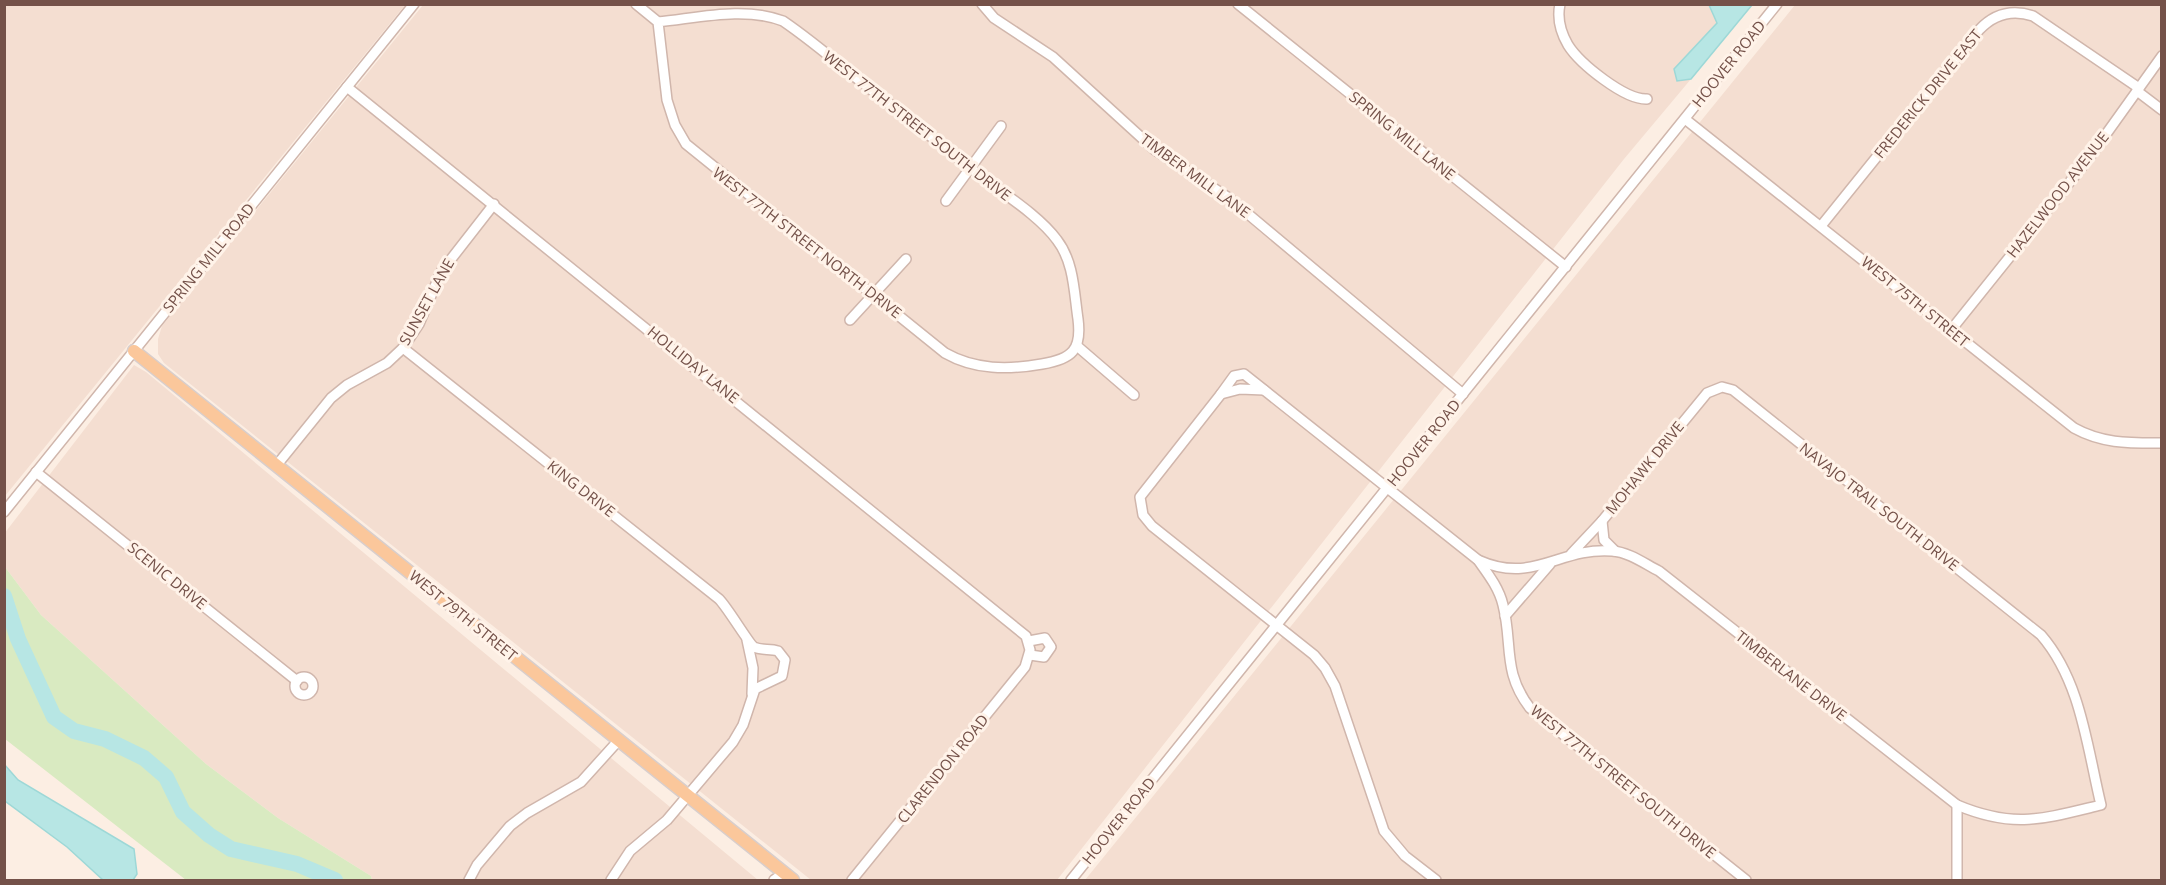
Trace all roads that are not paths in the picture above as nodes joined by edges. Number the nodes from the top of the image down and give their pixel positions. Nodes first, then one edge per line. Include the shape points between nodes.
1 (414, 4) edge
2 (636, 4) edge
3 (982, 4) edge
4 (1238, 4) edge
5 (1560, 4) edge
6 (1777, 4) edge
7 (658, 22) junction
8 (2162, 56) edge
9 (347, 87) junction
10 (2138, 90) junction
11 (1647, 99) dead end
12 (2162, 111) edge
13 (1685, 119) junction
14 (1001, 126) dead end
15 (970, 168) junction
16 (946, 201) dead end
17 (494, 204) junction
18 (1821, 226) junction
19 (906, 259) dead end
20 (1566, 267) junction
21 (874, 294) junction
22 (850, 320) dead end
23 (1950, 330) junction
24 (403, 348) junction
25 (1075, 348) junction
26 (134, 351) junction
27 (1722, 387) joint
28 (1264, 390) junction
29 (1221, 394) junction
30 (1463, 394) junction
31 (1134, 395) dead end
32 (2162, 443) edge
33 (276, 466) junction
34 (36, 472) junction
35 (1387, 489) junction
36 (4, 512) edge
37 (1602, 521) junction
38 (1615, 551) junction
39 (1571, 554) junction
40 (1478, 560) junction
41 (1550, 564) junction
42 (1505, 616) junction
43 (1276, 626) junction
44 (747, 640) junction
45 (1030, 648) junction
46 (297, 681) dead end
47 (752, 694) junction
48 (618, 741) junction
49 (688, 796) junction
50 (1957, 805) junction
51 (2101, 805) joint
52 (784, 878) edge
53 (469, 880) edge
54 (611, 880) edge
55 (852, 880) edge
56 (1071, 880) edge
57 (1436, 880) edge
58 (1746, 880) edge
59 (1957, 880) edge

1 - 9 street, SPRING MILL ROAD
2 - 7 street
3 - 30 street, TIMBER MILL LANE via 994,18 1053,57 1155,150 1228,198
4 - 20 street, SPRING MILL LANE
5 - 11 street via 1562,33 1575,54 1628,96
6 - 13 street, HOOVER ROAD
7 - 15 street, WEST 77TH STREET SOUTH DRIVE via 744,14 762,14 783,21
7 - 21 street, WEST 77TH STREET NORTH DRIVE via 667,100 686,144
8 - 10 street, HAZELWOOD AVENUE
9 - 17 street, HOLLIDAY LANE
9 - 26 street, SPRING MILL ROAD
10 - 12 street, FREDERICK DRIVE EAST
10 - 18 street, FREDERICK DRIVE EAST via 2033,16 2002,14 1986,22
10 - 23 street, HAZELWOOD AVENUE
13 - 18 street, WEST 75TH STREET
13 - 20 street, HOOVER ROAD
14 - 15 street
15 - 16 street
15 - 25 street, WEST 77TH STREET SOUTH DRIVE via 1048,230 1062,246 1071,270 1079,330
17 - 24 street, SUNSET LANE via 441,272 419,324
17 - 45 street, HOLLIDAY LANE via 1022,630
18 - 23 street, WEST 75TH STREET
19 - 21 street
20 - 30 street, HOOVER ROAD
21 - 22 street
21 - 25 street, WEST 77TH STREET NORTH DRIVE via 945,353 967,364 989,368 1034,365 1062,359
23 - 32 street, WEST 75TH STREET via 2085,434 2116,443
24 - 33 street, SUNSET LANE via 334,395
24 - 44 street, KING DRIVE via 719,599 735,617
25 - 31 street
26 - 33 main road, WEST 79TH STREET
26 - 34 street, SPRING MILL ROAD
27 - 37 street, MOHAWK DRIVE via 1707,393
27 - 51 street, NAVAJO TRAIL SOUTH DRIVE via 1733,390 2035,630 2054,651 2071,682
28 - 29 street via 1240,389
28 - 29 street, WEST 77TH STREET SOUTH DRIVE via 1244,374 1238,374
28 - 35 street, WEST 77TH STREET SOUTH DRIVE
29 - 43 street via 1140,497 1143,515
30 - 35 street, HOOVER ROAD
33 - 48 main road, WEST 79TH STREET
34 - 36 street, SPRING MILL ROAD
34 - 46 street, SCENIC DRIVE
35 - 40 street, WEST 77TH STREET SOUTH DRIVE
35 - 43 street, HOOVER ROAD
37 - 38 street via 1604,540
37 - 39 street, MOHAWK DRIVE
38 - 39 street, TIMBERLANE DRIVE
38 - 50 street, TIMBERLANE DRIVE via 1659,571
39 - 41 street, TIMBERLANE DRIVE
40 - 41 street, TIMBERLANE DRIVE via 1517,570
40 - 42 street, WEST 77TH STREET SOUTH DRIVE via 1499,593
41 - 42 street
42 - 58 street, WEST 77TH STREET SOUTH DRIVE via 1511,672 1518,692 1530,708
43 - 56 street, HOOVER ROAD
43 - 57 street via 1314,655 1332,679 1384,831 1405,856
44 - 47 street, KING DRIVE via 753,668
44 - 47 street via 757,648 778,651 786,662 782,676 759,686
45 - 45 street via 1040,657 1049,653 1050,644 1041,637
45 - 55 street, CLARENDON ROAD via 1023,669
47 - 49 street, KING DRIVE via 739,732
48 - 49 main road, WEST 79TH STREET
48 - 53 street via 581,782 510,826
49 - 52 main road, WEST 79TH STREET
49 - 54 street, KING DRIVE via 659,828 634,846
50 - 51 street, TIMBERLANE DRIVE via 1984,816 2025,821
50 - 59 street

